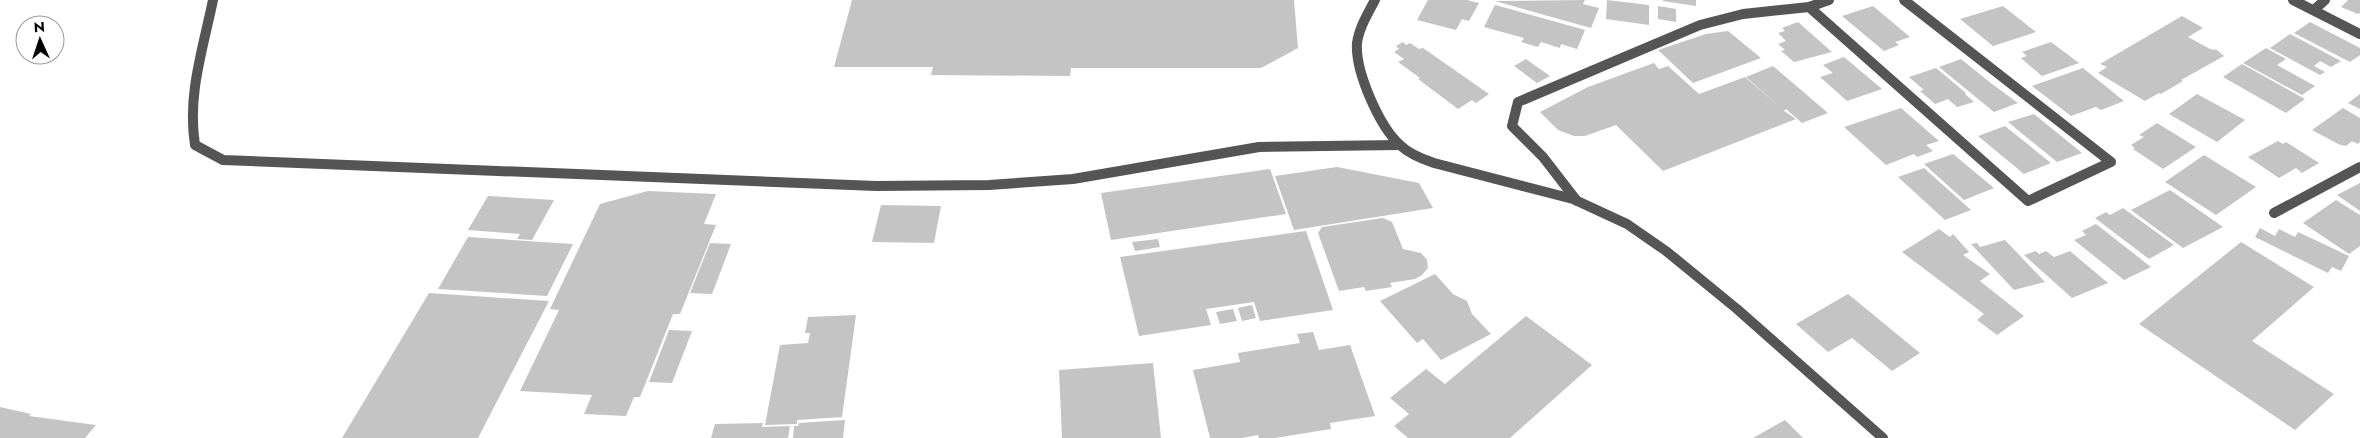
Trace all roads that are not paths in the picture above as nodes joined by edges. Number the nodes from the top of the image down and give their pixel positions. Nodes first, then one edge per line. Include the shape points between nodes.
1 (213, 0) edge
2 (1375, 0) edge
3 (1829, 0) edge
4 (1904, 0) edge
5 (2293, 0) edge
6 (2326, 0) edge
7 (1809, 7) junction
8 (2314, 10) junction
9 (2360, 34) edge
10 (1399, 145) junction
11 (2360, 167) edge
12 (1577, 201) junction
13 (2274, 213) dead end
14 (1883, 438) edge

1 - 10 street via 192,94 190,126 195,145 223,160 923,186 1073,179 1259,147
2 - 10 street via 1357,44 1359,65 1378,115
3 - 7 street
4 - 7 street via 2111,162 2028,201
5 - 8 street
6 - 8 street
7 - 12 street via 1742,14 1700,25 1518,102 1512,126 1543,157
8 - 9 street
10 - 12 street via 1427,161 1469,175
11 - 13 street
12 - 14 street via 1612,215 1655,241 1760,328

